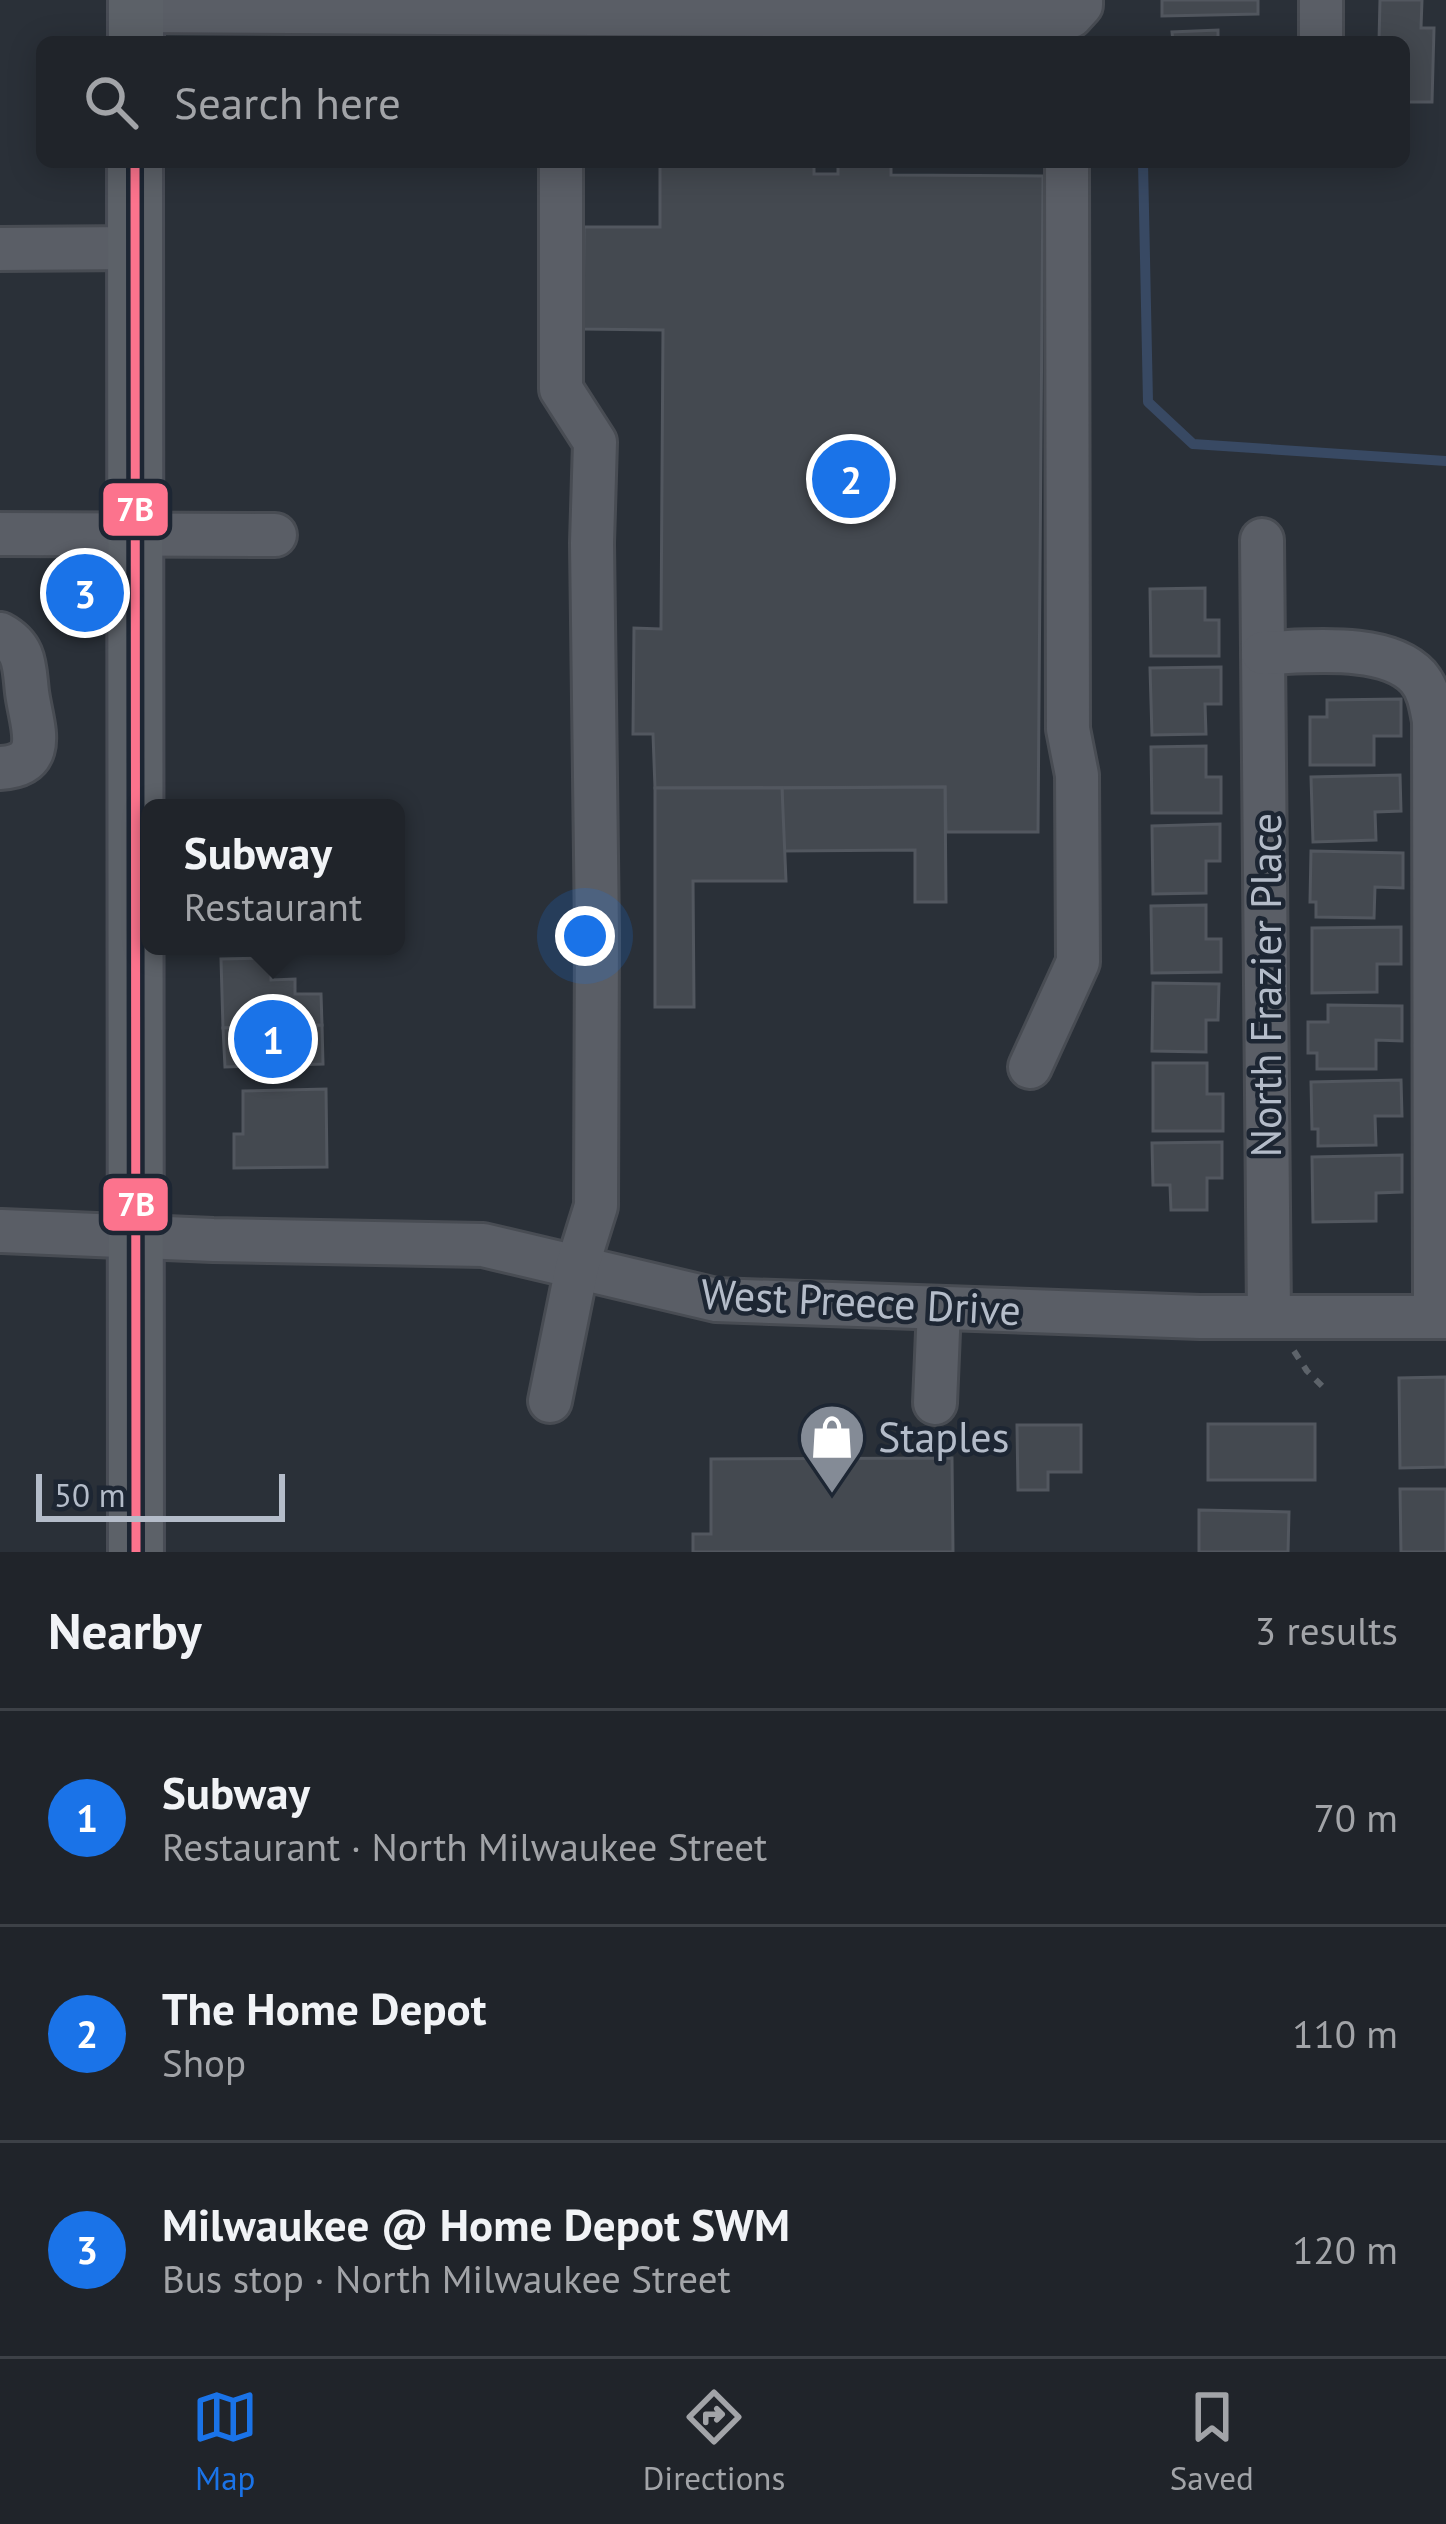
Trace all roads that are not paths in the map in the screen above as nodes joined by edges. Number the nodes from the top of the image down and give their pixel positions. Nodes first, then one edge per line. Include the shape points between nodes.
1 (1081, 0) edge
2 (1321, 0) edge
3 (136, 18) edge
4 (1321, 36) edge
5 (135, 168) edge
6 (561, 168) edge
7 (1067, 168) edge
8 (136, 248) junction
9 (0, 249) edge
10 (0, 534) edge
11 (136, 534) junction
12 (274, 535) dead end
13 (1262, 540) dead end
14 (0, 634) edge
15 (1263, 653) junction
16 (14, 704) edge
17 (0, 768) edge
18 (1030, 1067) dead end
19 (2, 1231) edge
20 (136, 1237) junction
21 (577, 1267) junction
22 (939, 1308) junction
23 (1441, 1317) edge
24 (1280, 1329) junction
25 (550, 1401) dead end
26 (934, 1402) dead end
27 (136, 1552) edge

1 - 3 street via 1071,16 1056,17
2 - 4 street
5 - 8 main road
6 - 21 street via 561,389 595,442 596,1206
7 - 18 street via 1068,728 1077,775 1078,962
8 - 9 street
8 - 11 main road
10 - 11 street
11 - 12 street
11 - 20 main road
13 - 15 street, North Frazier Place
14 - 16 street via 25,658
15 - 23 street via 1385,657 1406,666 1430,698
15 - 24 street, North Frazier Place
16 - 17 street via 34,718 34,747 27,761
19 - 20 street, West Preece Drive
20 - 21 street, West Preece Drive via 483,1245
20 - 27 main road
21 - 22 street, West Preece Drive via 716,1300
21 - 25 street
22 - 24 street, West Preece Drive
22 - 26 street
23 - 24 street, West Preece Drive

